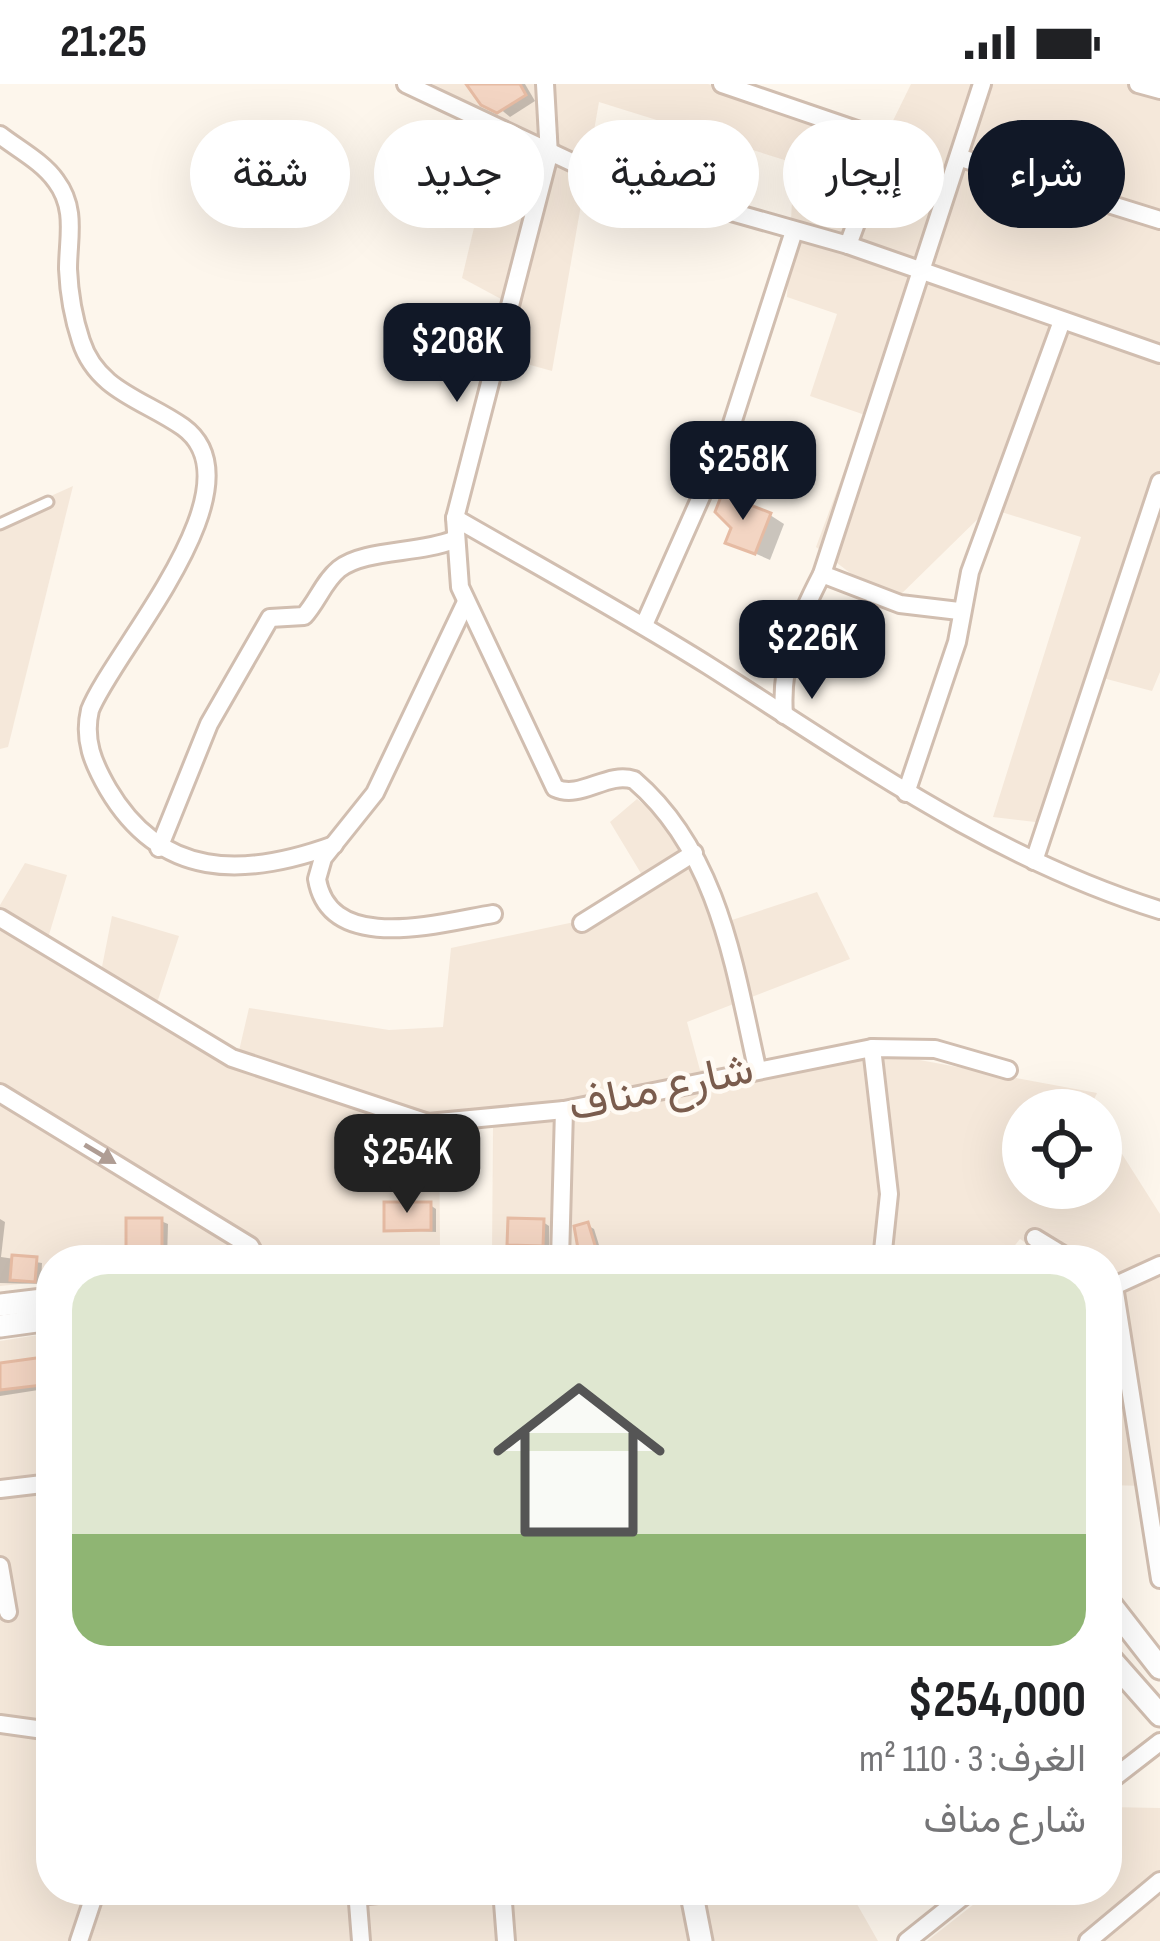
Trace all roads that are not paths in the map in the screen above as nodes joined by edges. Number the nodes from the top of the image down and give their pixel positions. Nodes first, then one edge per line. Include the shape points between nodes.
1 (406, 84) edge
2 (545, 84) edge
3 (722, 84) edge
4 (982, 84) edge
5 (1138, 84) edge
6 (426, 90) edge
7 (1160, 90) edge
8 (0, 135) edge
9 (549, 155) junction
10 (962, 158) junction
11 (1160, 220) edge
12 (794, 231) junction
13 (848, 245) junction
14 (924, 274) junction
15 (1062, 321) junction
16 (1160, 354) edge
17 (1160, 482) edge
18 (48, 502) dead end
19 (455, 518) junction
20 (0, 524) edge
21 (452, 540) junction
22 (822, 574) junction
23 (466, 602) junction
24 (958, 611) junction
25 (644, 625) junction
26 (784, 715) junction
27 (906, 793) junction
28 (334, 844) junction
29 (159, 848) junction
30 (694, 853) junction
31 (1034, 861) junction
32 (1160, 910) edge
33 (493, 914) dead end
34 (0, 918) edge
35 (582, 923) dead end
36 (872, 1048) junction
37 (757, 1068) junction
38 (1008, 1070) dead end
39 (0, 1093) edge
40 (564, 1110) junction
41 (1035, 1238) dead end
42 (248, 1245) edge
43 (560, 1245) edge
44 (884, 1245) edge
45 (1046, 1245) edge
46 (1160, 1265) edge
47 (1122, 1279) edge
48 (36, 1300) edge
49 (0, 1304) edge
50 (36, 1321) edge
51 (0, 1326) edge
52 (1122, 1355) edge
53 (36, 1485) edge
54 (0, 1489) edge
55 (0, 1566) edge
56 (1160, 1579) edge
57 (8, 1612) dead end
58 (1122, 1619) edge
59 (1160, 1668) edge
60 (1122, 1672) edge
61 (1160, 1714) edge
62 (0, 1724) edge
63 (36, 1729) edge
64 (1160, 1742) edge
65 (1122, 1771) edge
66 (1160, 1882) edge
67 (91, 1905) edge
68 (359, 1905) edge
69 (503, 1905) edge
70 (680, 1905) edge
71 (694, 1905) edge
72 (946, 1905) edge
73 (952, 1905) edge
74 (948, 1908) junction
75 (80, 1941) edge
76 (361, 1941) edge
77 (506, 1941) edge
78 (688, 1941) edge
79 (701, 1941) edge
80 (907, 1941) edge
81 (1088, 1941) edge

1 - 6 street
2 - 9 street
3 - 13 street via 877,137 878,164
4 - 10 street
5 - 7 street
6 - 9 street
8 - 29 street via 64,194 77,325 94,368 183,427 206,463 184,552 87,720 88,748 110,792
9 - 12 street
9 - 19 street
10 - 11 street
10 - 14 street
12 - 13 street
12 - 25 street via 728,436
13 - 14 street
14 - 15 street
14 - 22 street
15 - 16 street
15 - 24 street
17 - 31 street
18 - 20 lane
19 - 21 street
19 - 25 street
21 - 23 street
21 - 29 street via 350,562 304,616 271,618 209,724
22 - 24 street via 900,604
22 - 26 street via 783,672
23 - 28 street via 374,793
23 - 30 street via 555,788 569,793 620,776 634,780
24 - 27 street via 957,642
25 - 26 street
26 - 27 street
27 - 31 street
28 - 29 street via 230,864
28 - 33 street via 319,864 318,888 332,910 354,922 392,929
30 - 35 street
30 - 37 street via 716,899
31 - 32 street
34 - 40 street, شارع مناف via 232,1058 428,1123
36 - 37 street, شارع مناف
36 - 38 street, شارع مناف via 935,1048
36 - 44 street via 889,1194
37 - 40 street, شارع مناف
39 -> 42 street
40 - 43 street
41 - 45 street
46 - 47 street
48 - 49 street
50 - 51 street
52 - 56 street
53 - 54 street
55 - 57 street
58 - 59 street
60 - 61 street
62 - 63 street
64 - 65 street
66 - 81 street
67 - 75 street
68 - 76 street
69 - 77 street
70 - 78 street
71 - 79 street
72 - 74 street
73 - 74 street
74 - 80 street

